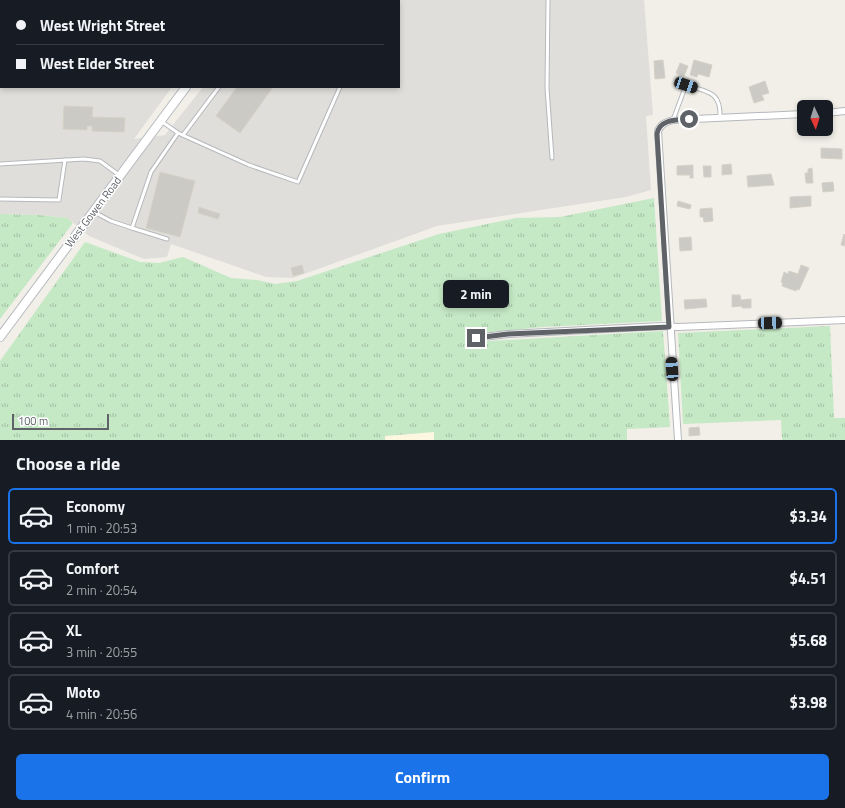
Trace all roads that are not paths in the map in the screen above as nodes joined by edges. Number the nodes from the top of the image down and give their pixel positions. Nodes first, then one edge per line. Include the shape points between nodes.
1 (548, 0) edge
2 (185, 88) edge
3 (218, 88) edge
4 (340, 88) edge
5 (845, 111) edge
6 (833, 112) edge
7 (797, 114) edge
8 (720, 117) junction
9 (673, 120) junction
10 (161, 121) junction
11 (178, 133) junction
12 (183, 135) junction
13 (552, 158) dead end
14 (65, 160) junction
15 (0, 164) edge
16 (120, 176) junction
17 (0, 199) edge
18 (94, 211) junction
19 (132, 228) junction
20 (167, 239) dead end
21 (845, 320) edge
22 (669, 327) junction
23 (0, 337) edge
24 (476, 338) dead end
25 (678, 440) edge

1 - 13 lane via 547,88
2 - 10 street, West Gowen Road
3 - 12 lane
4 - 12 lane via 298,182 249,165
5 - 6 street
7 - 8 street
8 - 9 street
8 - 9 lane via 721,109 712,93 686,85
9 - 22 street via 660,126 657,134
10 - 11 lane
10 - 16 street, West Gowen Road
11 - 12 lane
11 - 19 lane via 151,172
14 - 15 lane
14 - 16 lane via 100,161
14 - 17 lane via 59,200
16 - 18 street, West Gowen Road
18 - 19 lane
18 - 23 street, West Gowen Road
19 - 20 lane
21 - 22 street
22 - 24 street via 508,334
22 - 25 street

